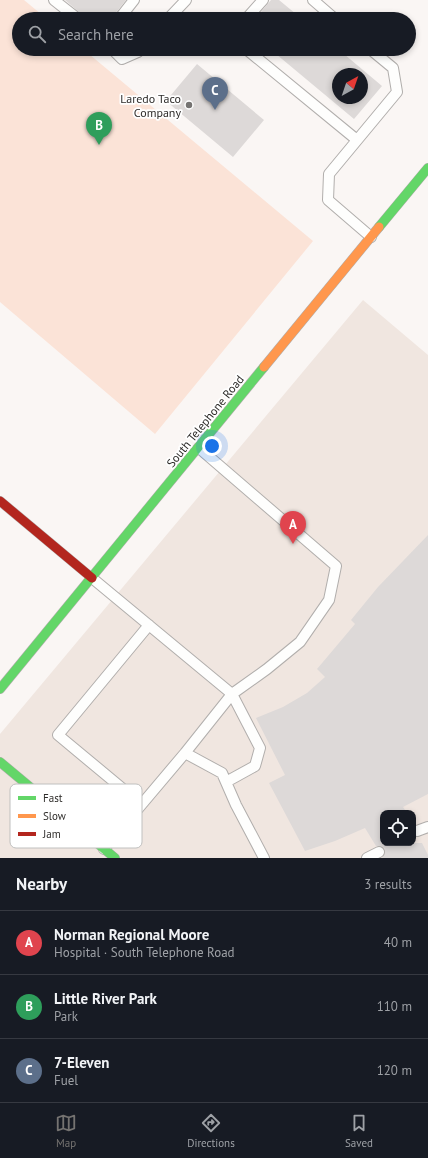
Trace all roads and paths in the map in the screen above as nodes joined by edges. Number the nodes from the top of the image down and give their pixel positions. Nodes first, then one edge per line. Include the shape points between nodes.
1 (54, 0) edge
2 (134, 0) edge
3 (186, 0) edge
4 (263, 0) edge
5 (313, 0) edge
6 (69, 12) edge
7 (125, 12) edge
8 (175, 12) edge
9 (252, 12) edge
10 (327, 12) edge
11 (119, 56) edge
12 (129, 56) edge
13 (255, 56) edge
14 (378, 56) edge
15 (357, 140) junction
16 (428, 168) edge
17 (371, 237) junction
18 (199, 448) junction
19 (0, 501) edge
20 (92, 578) junction
21 (148, 625) junction
22 (0, 689) edge
23 (232, 694) junction
24 (185, 753) junction
25 (0, 762) edge
26 (226, 782) junction
27 (26, 784) edge
28 (117, 784) edge
29 (142, 803) edge
30 (428, 827) edge
31 (417, 832) dead end
32 (104, 849) edge
33 (379, 852) dead end
34 (115, 858) edge
35 (264, 858) edge
36 (367, 858) edge

1 - 6 lane
2 - 7 lane
3 - 8 lane
4 - 9 lane
5 - 10 lane
11 - 12 lane via 122,59
13 - 15 lane
14 - 15 lane via 392,68 397,92
15 - 17 lane via 329,174 328,200
16 - 17 main road, South Telephone Road
17 - 18 main road, South Telephone Road
18 - 20 main road, South Telephone Road
18 - 23 lane via 336,566 329,600 300,642
19 - 20 main road
20 - 21 lane
20 - 22 main road, South Telephone Road
21 - 23 lane
21 - 28 lane via 58,735
23 - 24 lane
23 - 26 lane via 260,748 255,766
24 - 26 lane via 222,773
24 - 29 lane
25 - 27 main road
26 - 35 lane
30 - 31 lane
32 - 34 main road
33 - 36 lane

